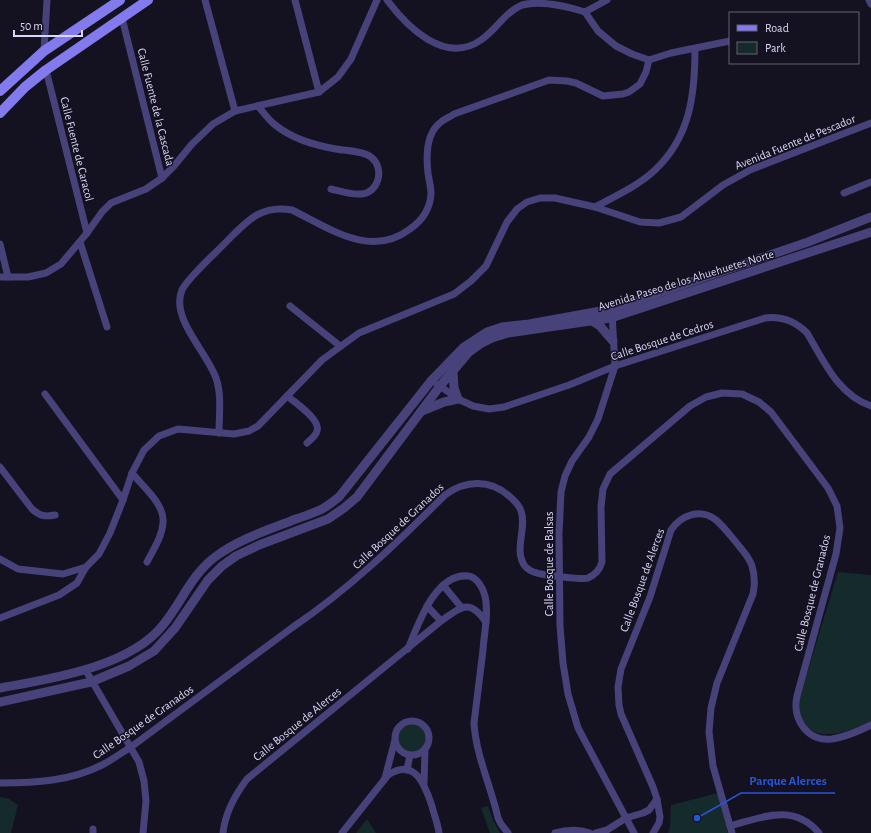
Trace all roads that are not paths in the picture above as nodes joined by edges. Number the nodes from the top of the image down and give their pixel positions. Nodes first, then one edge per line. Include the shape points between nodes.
1 (47, 0) edge
2 (120, 0) edge
3 (148, 0) edge
4 (205, 0) edge
5 (295, 0) edge
6 (376, 0) edge
7 (387, 0) edge
8 (607, 0) edge
9 (869, 0) edge
10 (871, 4) edge
11 (585, 12) junction
12 (122, 18) junction
13 (729, 41) edge
14 (695, 49) junction
15 (44, 51) junction
16 (649, 60) junction
17 (46, 70) junction
18 (0, 91) edge
19 (320, 92) junction
20 (258, 106) junction
21 (235, 111) junction
22 (0, 113) edge
23 (871, 123) edge
24 (162, 178) junction
25 (871, 182) edge
26 (331, 190) dead end
27 (844, 193) dead end
28 (595, 207) junction
29 (871, 217) edge
30 (871, 232) edge
31 (87, 233) junction
32 (80, 242) junction
33 (0, 244) edge
34 (0, 277) edge
35 (8, 277) junction
36 (290, 306) dead end
37 (612, 313) junction
38 (592, 320) junction
39 (107, 327) dead end
40 (613, 341) junction
41 (340, 346) junction
42 (615, 366) junction
43 (453, 371) junction
44 (431, 381) junction
45 (440, 386) junction
46 (45, 394) dead end
47 (287, 396) junction
48 (458, 399) junction
49 (871, 406) edge
50 (419, 412) junction
51 (219, 432) junction
52 (307, 443) dead end
53 (0, 467) edge
54 (132, 473) junction
55 (123, 500) junction
56 (55, 515) dead end
57 (0, 559) edge
58 (147, 562) dead end
59 (86, 567) junction
60 (560, 576) junction
61 (443, 585) junction
62 (427, 606) junction
63 (461, 607) junction
64 (0, 618) edge
65 (441, 621) junction
66 (486, 622) junction
67 (408, 649) junction
68 (85, 669) junction
69 (91, 682) junction
70 (0, 688) edge
71 (0, 702) edge
72 (871, 725) edge
73 (395, 739) junction
74 (131, 746) junction
75 (425, 750) junction
76 (410, 755) junction
77 (407, 770) junction
78 (384, 779) junction
79 (0, 782) edge
80 (424, 783) junction
81 (657, 799) junction
82 (626, 818) junction
83 (731, 829) edge
84 (586, 832) edge
85 (142, 833) edge
86 (223, 833) edge
87 (342, 833) edge
88 (439, 833) edge
89 (508, 833) edge
90 (555, 833) edge
91 (596, 833) edge
92 (634, 833) edge
93 (653, 833) edge
94 (819, 833) edge

1 - 15 street
2 - 15 main road
3 - 12 main road
4 - 21 street
5 - 19 street
6 - 19 street via 351,59 338,77
7 - 11 street via 403,19 426,38 452,48 467,47 480,41 512,11 524,5 555,3
8 - 11 street
9 - 10 street
11 - 16 street via 598,31 616,46
12 - 17 main road
12 - 24 street, Calle Fuente de la Cascada
13 - 14 street
14 - 16 street
14 - 28 street via 692,102 685,126 670,153 654,170 630,188
15 - 18 main road
16 - 51 street via 640,84 623,94 603,96 576,83 549,80 454,114 440,122 431,134 427,151 431,193 428,210 419,223 403,235 384,241 368,242 348,238 292,210 284,209 267,211 250,219 186,282 180,297 182,317 216,378 219,393
17 - 22 main road
17 - 31 street, Calle Fuente de Caracol
19 - 20 street
20 - 21 street
20 - 26 street via 274,124 289,134 310,143 366,154 378,165 378,180 370,191 360,194
21 - 24 street via 213,124
23 - 28 street, Avenida Fuente de Pescador via 750,170 723,185 681,217 659,223 640,222
24 - 31 street via 146,189 111,203
25 - 27 street
28 - 41 street, Avenida Fuente de Pescador via 555,198 540,198 527,202 506,222 486,266 472,281 454,294 360,333
29 - 37 street, Avenida Paseo de los Ahuehuetes Norte
30 - 37 street, Avenida Paseo de los Ahuehuetes Norte
31 - 32 street
32 - 35 street via 61,264 46,273 28,277
32 - 39 street
33 - 35 street
34 - 35 street
36 - 41 street
37 - 38 street, Avenida Paseo de los Ahuehuetes Norte
37 - 40 street, Calle Bosque de Balsas
37 - 44 street, Avenida Paseo de los Ahuehuetes Norte via 502,327 487,332 464,347
38 - 40 street
38 - 43 street, Avenida Paseo de los Ahuehuetes Norte via 508,333 492,338 469,352
40 - 42 street, Calle Bosque de Balsas
41 - 47 street, Avenida Fuente de Pescador via 322,360
42 - 48 street, Calle Bosque de Cedros via 504,407 481,408
42 - 49 street, Calle Bosque de Cedros via 765,318 777,318 790,321 802,328 841,387 857,400
42 - 60 street, Calle Bosque de Balsas via 598,419 565,476 561,492
43 - 45 street, Avenida Paseo de los Ahuehuetes Norte
43 - 48 street via 454,388
44 - 45 street, Calle Bosque de Cedros
44 - 68 street, Avenida Paseo de los Ahuehuetes Norte via 339,497 322,509 229,547 199,572 163,626 148,640 126,654
45 - 48 street, Calle Bosque de Cedros
45 - 50 street, Avenida Paseo de los Ahuehuetes Norte
46 - 55 street
47 - 51 street, Avenida Fuente de Pescador via 254,429 234,434
47 - 52 street via 318,425 317,433
48 - 50 street
50 - 69 street, Avenida Paseo de los Ahuehuetes Norte via 357,497 344,508 328,519 236,556 208,580 175,628 154,651 129,666
51 - 54 street, Avenida Fuente de Pescador via 178,429 159,436 144,450
53 - 56 street via 32,509 46,517
54 - 55 street, Avenida Fuente de Pescador
54 - 58 street via 162,512 163,523 160,533
55 - 59 street, Avenida Fuente de Pescador via 99,554
57 - 59 street via 18,569 63,574
59 - 64 street, Avenida Fuente de Pescador via 77,583 59,595
60 - 72 street, Calle Bosque de Granados via 586,579 595,574 600,567 603,558 601,507 603,489 610,474 690,406 706,397 722,392 742,394 759,402 771,412 828,488 837,506 840,528 836,554 797,696 796,715 802,727 825,739 839,737
60 - 74 street, Calle Bosque de Granados via 538,574 524,564 520,551 521,511 512,498 499,489 484,484 472,483 458,487 445,495 354,582
60 - 82 street, Calle Bosque de Balsas via 560,626 568,694 578,728
61 - 62 street, Calle Bosque de Alerces
61 - 63 street
61 - 66 street, Calle Bosque de Alerces via 457,576 470,576 479,582 485,596
62 - 65 street
62 - 67 street, Calle Bosque de Alerces
63 - 65 street, Calle Bosque de Alerces
63 - 66 street via 471,607 480,613
65 - 67 street, Calle Bosque de Alerces
66 - 89 street, Calle Bosque de Alerces via 474,723 475,736 498,818
67 - 86 street, Calle Bosque de Alerces via 247,779 234,798
68 - 69 street
68 - 70 street, Avenida Paseo de los Ahuehuetes Norte via 45,680
69 - 71 street, Avenida Paseo de los Ahuehuetes Norte
69 - 74 street
73 - 75 street via 400,725 415,720 422,723 430,736
73 - 76 street via 398,747
73 - 78 street
74 - 79 street, Calle Bosque de Granados via 104,764 84,773 32,783
74 - 85 street via 144,781 146,801
75 - 76 street
75 - 80 street
76 - 77 street
77 - 78 street via 397,770
77 - 80 street via 417,774
78 - 87 street
80 - 88 street
81 - 82 street via 649,810 638,816
81 - 83 street, Calle Bosque de Alerces via 621,714 619,678 650,597 671,530 683,517 700,514 716,520 747,556 754,580 753,594 717,683 711,708 709,732 713,766
81 - 93 street, Calle Bosque de Alerces via 660,817
82 - 91 street via 607,830
82 - 92 street, Calle Bosque de Balsas
83 - 94 street via 771,815 786,814 801,818 814,826
84 - 90 street via 574,830

